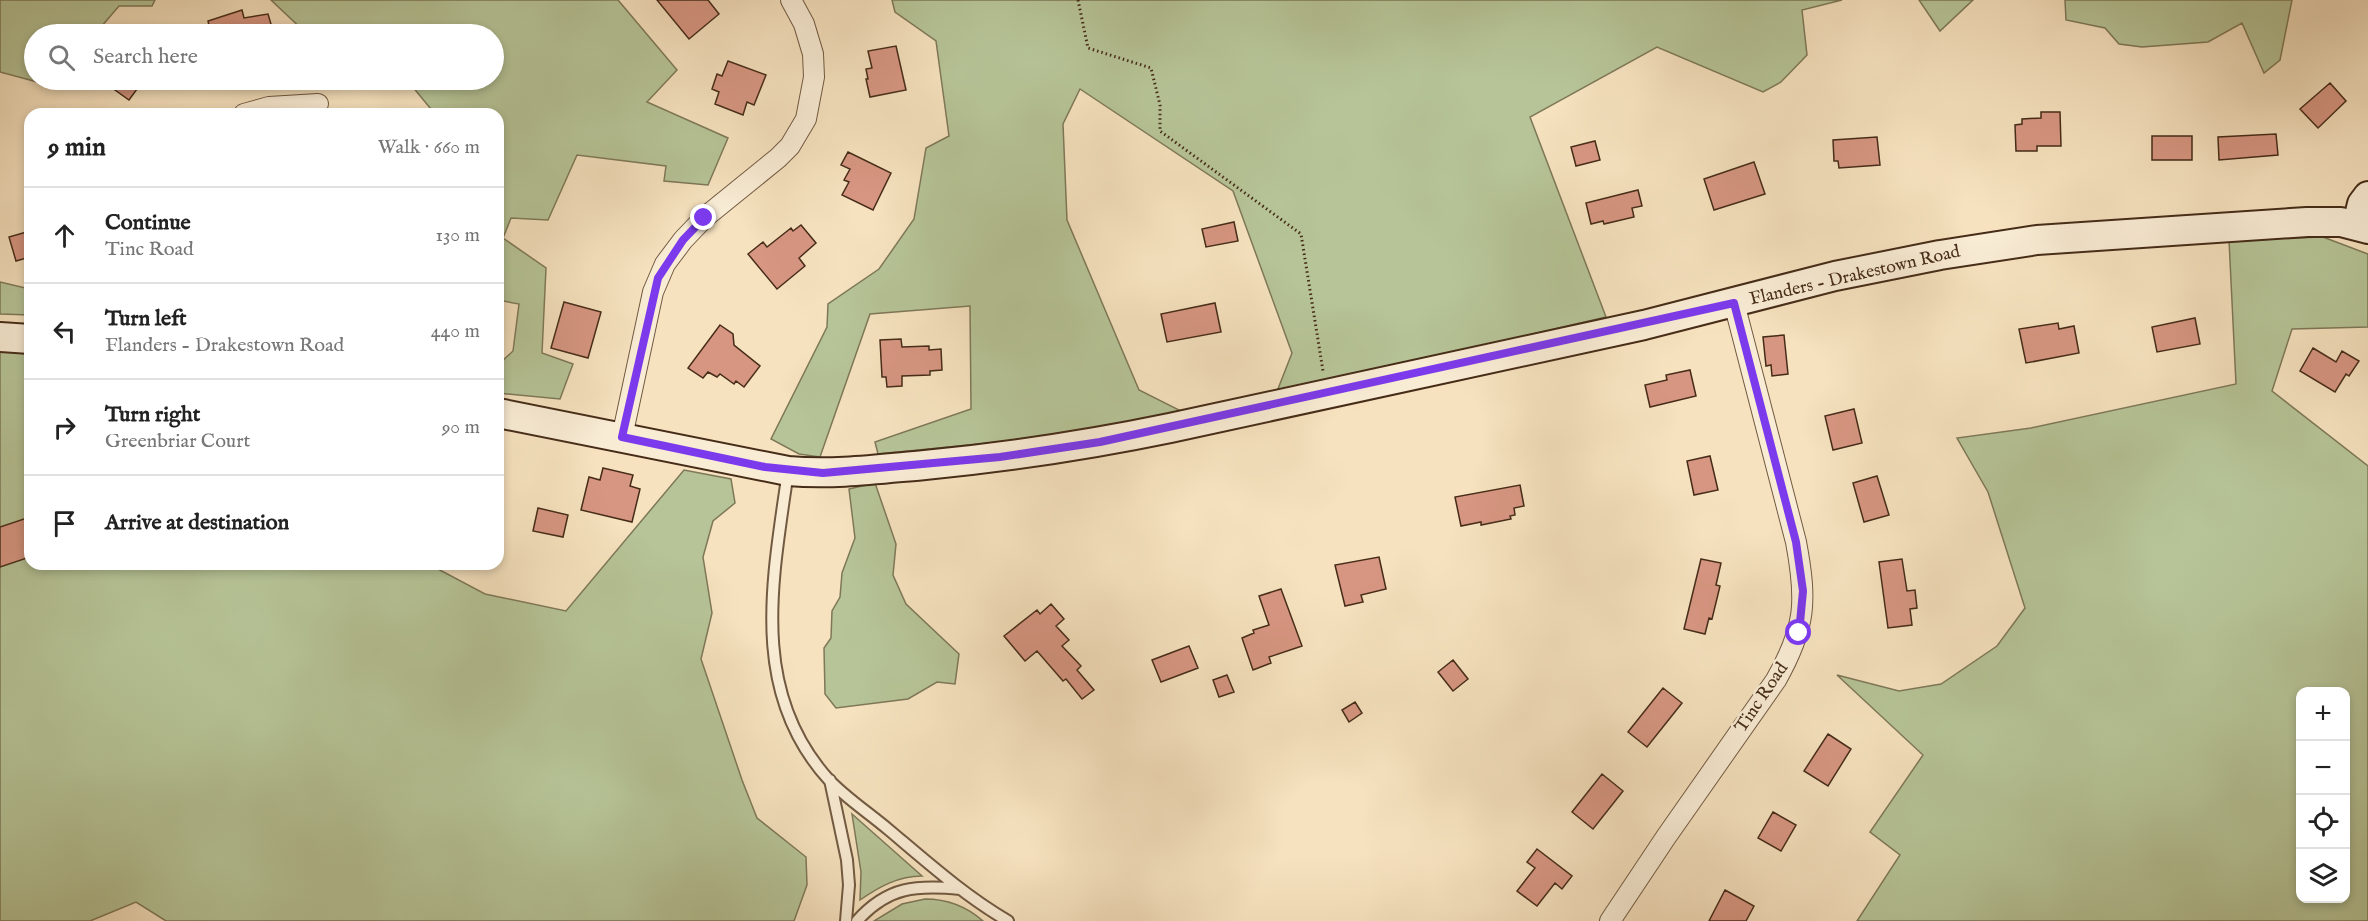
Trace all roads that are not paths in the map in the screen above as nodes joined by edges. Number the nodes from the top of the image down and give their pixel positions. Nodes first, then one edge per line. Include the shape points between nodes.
1 (791, 0) edge
2 (318, 104) dead end
3 (265, 108) edge
4 (2368, 196) edge
5 (2363, 227) edge
6 (1734, 303) junction
7 (0, 337) edge
8 (24, 339) edge
9 (504, 414) edge
10 (622, 437) junction
11 (788, 471) junction
12 (830, 780) junction
13 (961, 889) junction
14 (1002, 919) edge
15 (846, 921) edge
16 (857, 921) edge
17 (1610, 921) edge

1 - 10 street via 813,54 814,77 806,119 790,146 704,218 665,264 653,292
2 - 3 street
4 - 5 street via 2362,204
5 - 6 street, Flanders - Drakestown Road via 2334,221 2307,222 2037,240 1863,270
6 - 11 street, Flanders - Drakestown Road via 1100,442 1043,452 836,472
6 - 17 street, Tinc Road via 1796,542 1802,578 1802,619 1791,654 1776,680
7 - 8 street
9 - 10 street, Flanders - Drakestown Road
10 - 11 street, Flanders - Drakestown Road
11 - 12 lane via 772,588 776,675 799,740
12 - 13 lane
12 - 15 lane via 847,860
13 - 14 lane
13 - 16 lane via 929,886 896,892

